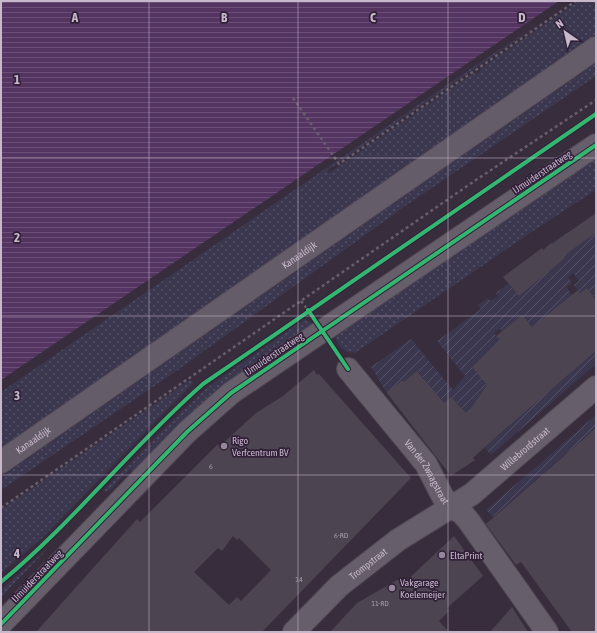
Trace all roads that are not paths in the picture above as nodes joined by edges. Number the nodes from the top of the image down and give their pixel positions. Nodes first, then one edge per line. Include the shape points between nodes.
1 (596, 48) edge
2 (596, 145) edge
3 (348, 369) dead end
4 (596, 387) edge
5 (1, 462) edge
6 (452, 508) junction
7 (1, 624) edge
8 (294, 632) edge
9 (547, 632) edge

1 - 5 main road, Kanaaldijk
2 - 7 street, IJmuiderstraatweg via 231,393 203,416
3 - 6 street, Van der Zwaagstraat via 426,464 437,487
4 - 6 street, Willebrordstraat via 472,494
6 - 8 street, Trompstraat via 398,540 356,572
6 - 9 street, Van der Zwaagstraat via 461,512 468,520

